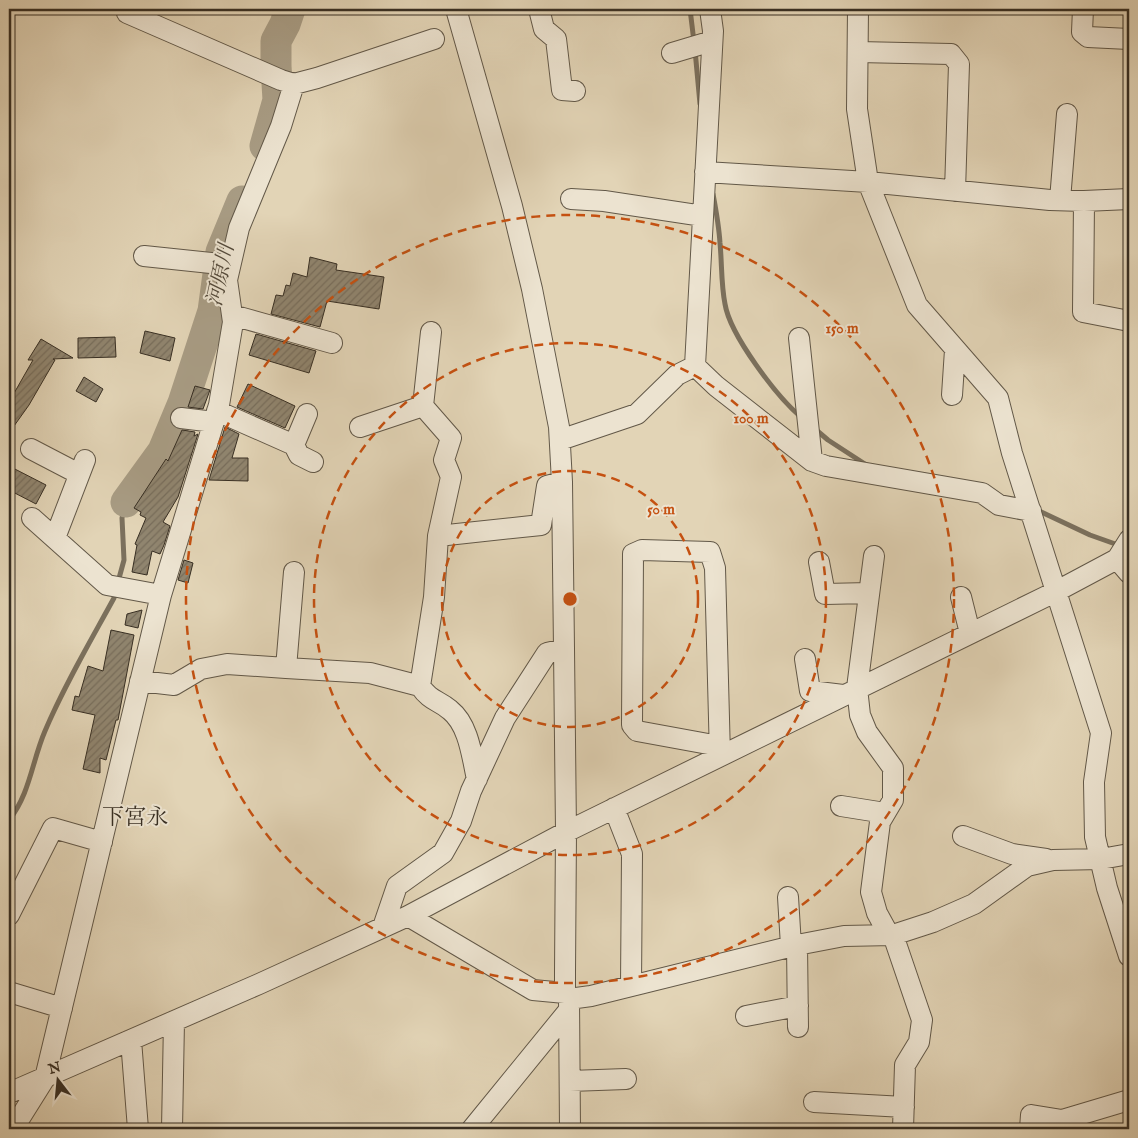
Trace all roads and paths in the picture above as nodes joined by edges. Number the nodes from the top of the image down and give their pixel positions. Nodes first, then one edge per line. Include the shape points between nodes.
1 (456, 9) edge
2 (539, 9) edge
3 (710, 9) edge
4 (858, 9) edge
5 (1083, 9) edge
6 (127, 13) dead end
7 (434, 39) dead end
8 (1129, 39) edge
9 (712, 41) junction
10 (858, 52) junction
11 (672, 53) dead end
12 (294, 84) junction
13 (575, 90) dead end
14 (1067, 114) dead end
15 (705, 172) junction
16 (868, 182) junction
17 (955, 191) junction
18 (571, 199) dead end
19 (1129, 199) edge
20 (1060, 200) junction
21 (1084, 201) junction
22 (703, 216) junction
23 (144, 256) dead end
24 (230, 265) junction
25 (232, 315) junction
26 (1129, 321) edge
27 (431, 332) dead end
28 (799, 338) dead end
29 (332, 343) dead end
30 (955, 350) junction
31 (695, 366) junction
32 (952, 395) dead end
33 (423, 406) junction
34 (307, 414) dead end
35 (216, 416) junction
36 (181, 418) dead end
37 (360, 427) dead end
38 (560, 440) junction
39 (294, 445) junction
40 (31, 449) dead end
41 (812, 461) junction
42 (313, 462) dead end
43 (562, 482) junction
44 (1031, 511) junction
45 (32, 518) dead end
46 (438, 536) junction
47 (55, 538) junction
48 (1129, 540) edge
49 (874, 556) dead end
50 (819, 562) dead end
51 (1123, 566) edge
52 (294, 572) dead end
53 (1057, 591) junction
54 (869, 593) junction
55 (161, 595) junction
56 (961, 597) dead end
57 (970, 633) junction
58 (564, 649) junction
59 (805, 659) dead end
60 (286, 668) junction
61 (140, 681) junction
62 (420, 686) junction
63 (850, 692) junction
64 (720, 751) junction
65 (477, 779) junction
66 (841, 806) dead end
67 (614, 808) junction
68 (885, 813) junction
69 (566, 832) junction
70 (963, 836) dead end
71 (102, 842) junction
72 (1129, 854) edge
73 (1101, 859) junction
74 (1053, 860) junction
75 (788, 897) dead end
76 (9, 915) edge
77 (408, 916) junction
78 (383, 927) junction
79 (891, 935) junction
80 (794, 945) junction
81 (1129, 956) edge
82 (631, 985) junction
83 (9, 992) edge
84 (568, 1001) junction
85 (798, 1006) junction
86 (62, 1008) junction
87 (746, 1016) dead end
88 (174, 1021) junction
89 (798, 1027) dead end
90 (132, 1040) junction
91 (45, 1078) junction
92 (626, 1079) dead end
93 (570, 1081) junction
94 (9, 1093) edge
95 (1129, 1100) edge
96 (814, 1102) dead end
97 (904, 1107) junction
98 (13, 1129) edge
99 (138, 1129) edge
100 (172, 1129) edge
101 (472, 1129) edge
102 (570, 1129) edge
103 (903, 1129) edge
104 (1030, 1129) edge

1 - 38 street via 517,224 550,372
2 - 13 street via 544,29 556,38 562,90
3 - 9 street
4 - 10 street
5 - 8 street via 1082,32 1088,37
6 - 12 street
7 - 12 street
9 - 11 street
9 - 15 street
10 - 16 street via 856,109
10 - 17 street via 951,54 958,64
12 - 24 street via 281,126 239,228
14 - 20 street
15 - 16 street
15 - 22 street
16 - 17 street
16 - 30 street via 916,305
17 - 20 street
18 - 22 street
19 - 21 street
20 - 21 street
21 - 26 street via 1083,312
22 - 31 street
23 - 24 street
24 - 25 street via 227,280
25 - 29 street
25 - 35 street via 234,322
27 - 33 street
28 - 41 street
30 - 32 street
30 - 44 street via 998,398
31 - 38 street via 677,375 637,414
31 - 41 street
33 - 37 street
33 - 46 street via 451,438 444,460 451,477
34 - 39 street
35 - 36 street
35 - 39 street
35 - 55 street
38 - 43 street
39 - 42 street via 299,455
40 - 47 street via 82,467
41 - 44 street via 982,493 999,505
43 - 46 street via 547,486 541,525
43 - 58 street
44 - 53 street
45 - 47 street
46 - 62 street via 434,597
47 - 55 street via 107,585
48 - 51 street
49 - 54 street
50 - 54 street via 825,594
51 - 53 street
52 - 60 street
53 - 57 street
53 - 73 street via 1101,733 1094,782 1095,837
54 - 63 street
55 - 61 street
56 - 57 street
57 - 63 street
58 - 65 street via 547,653 505,718
58 - 69 street
59 - 63 street via 810,691
60 - 61 street via 227,664 201,669 174,684
60 - 62 street via 370,673
61 - 71 street
62 - 65 street via 427,696 450,710 460,721
63 - 64 street
63 - 68 street via 867,732 893,768 893,800
64 - 64 street via 715,568 710,552 642,550 633,554 632,725 637,732
64 - 67 street
65 - 78 street via 461,821 442,853 397,886
66 - 68 street
67 - 69 street
67 - 82 street via 632,854
68 - 79 street via 880,822 871,892 877,913
69 - 77 street
69 - 84 street
70 - 74 street via 1012,854
71 - 76 street via 53,828
71 - 86 street
72 - 73 street
73 - 74 street
73 - 81 street
74 - 79 street via 1027,866 974,904 933,922
75 - 80 street
77 - 78 street
77 - 84 street via 533,990
78 - 88 street
79 - 80 street via 844,936
79 - 97 street via 922,1020 919,1042 905,1065
80 - 82 street
80 - 85 street
82 - 84 street
83 - 86 street
84 - 93 street
84 - 101 street
85 - 87 street
85 - 89 street
86 - 91 street
88 - 90 street
88 - 100 street
90 - 91 street
90 - 99 street
91 - 94 street
91 - 98 street
92 - 93 street
93 - 102 street
95 - 104 street via 1062,1120 1031,1115
96 - 97 street
97 - 103 street

